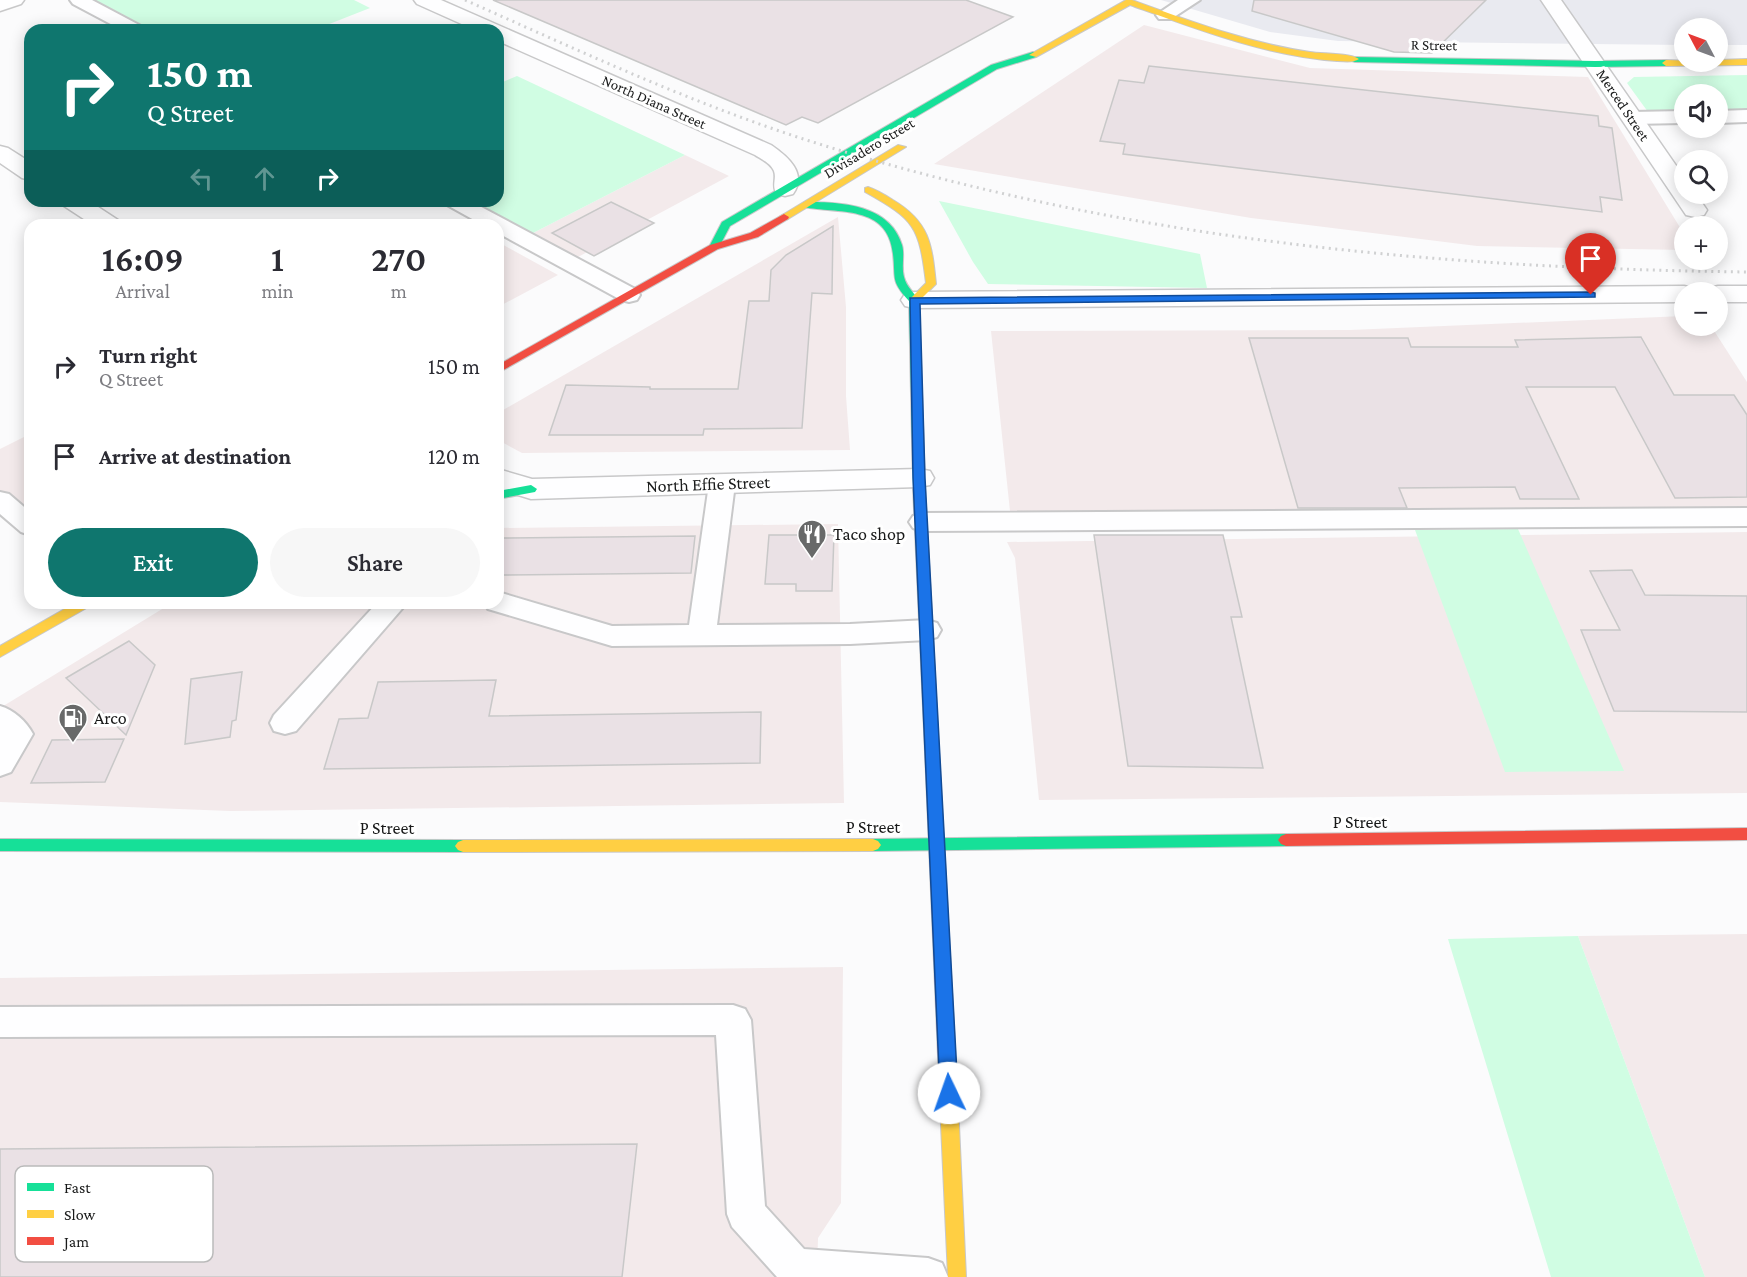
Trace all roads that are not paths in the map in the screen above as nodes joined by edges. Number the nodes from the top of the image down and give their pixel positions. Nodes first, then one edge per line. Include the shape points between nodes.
1 (14, 0) edge
2 (79, 0) edge
3 (424, 0) edge
4 (1191, 0) edge
5 (1551, 0) edge
6 (1126, 1) edge
7 (0, 5) edge
8 (1165, 15) junction
9 (124, 24) edge
10 (478, 24) edge
11 (504, 36) edge
12 (1026, 59) junction
13 (1747, 62) edge
14 (1595, 64) junction
15 (1022, 76) dead end
16 (1747, 116) edge
17 (1674, 117) edge
18 (1728, 117) edge
19 (1632, 118) junction
20 (915, 139) dead end
21 (0, 153) edge
22 (24, 169) edge
23 (856, 175) junction
24 (784, 189) junction
25 (807, 205) junction
26 (82, 207) edge
27 (465, 207) edge
28 (1695, 210) dead end
29 (100, 219) edge
30 (488, 219) edge
31 (504, 228) edge
32 (714, 246) junction
33 (1674, 294) edge
34 (1728, 294) edge
35 (1747, 294) edge
36 (629, 295) junction
37 (914, 300) junction
38 (504, 367) edge
39 (919, 478) junction
40 (504, 481) edge
41 (722, 483) junction
42 (531, 489) junction
43 (504, 494) edge
44 (0, 500) edge
45 (1747, 517) edge
46 (24, 521) edge
47 (921, 522) junction
48 (504, 604) edge
49 (75, 609) edge
50 (388, 609) edge
51 (927, 630) junction
52 (702, 635) junction
53 (0, 652) edge
54 (0, 717) edge
55 (285, 723) dead end
56 (0, 764) edge
57 (1747, 834) edge
58 (0, 845) edge
59 (938, 845) junction
60 (0, 1022) edge
61 (927, 1277) edge
62 (957, 1277) edge

1 - 7 street
2 - 9 lane
3 - 10 street
4 - 8 lane
5 - 14 street, Merced Street
6 - 8 street, R Street
6 - 12 street, Divisadero Street
8 - 14 street, R Street via 1258,44 1342,59
11 - 24 street, North Diana Street via 763,150 782,163 786,171
12 - 15 street
12 - 24 street, Divisadero Street via 994,67
13 - 14 street, R Street
14 - 19 street, Merced Street
16 - 18 lane
17 - 19 lane
19 - 28 street, Merced Street
20 - 23 street, Divisadero Street
21 - 22 street
23 - 25 street, Divisadero Street
23 - 37 street via 868,190 908,215 924,237 931,284
24 - 32 street, Divisadero Street via 726,224
25 - 32 street, Divisadero Street via 754,235
25 - 37 street via 846,206 879,220 897,245 900,284
26 - 29 street
27 - 30 lane
31 - 36 lane
32 - 36 street, Divisadero Street
33 - 37 street
34 - 35 street
36 - 38 street, Divisadero Street
37 - 39 street
39 - 41 street, North Effie Street
39 - 47 street
40 - 42 street, North Effie Street
41 - 42 street, North Effie Street
41 - 52 lane
42 - 43 street
44 - 46 lane
45 - 47 lane
47 - 51 street
48 - 52 lane via 612,636
49 - 53 street
50 - 55 lane
51 - 52 lane
51 - 59 street
54 - 56 lane via 18,734
57 - 59 street, P Street
58 - 59 street, P Street
59 - 62 street
60 - 61 lane via 733,1020 746,1214 795,1268

